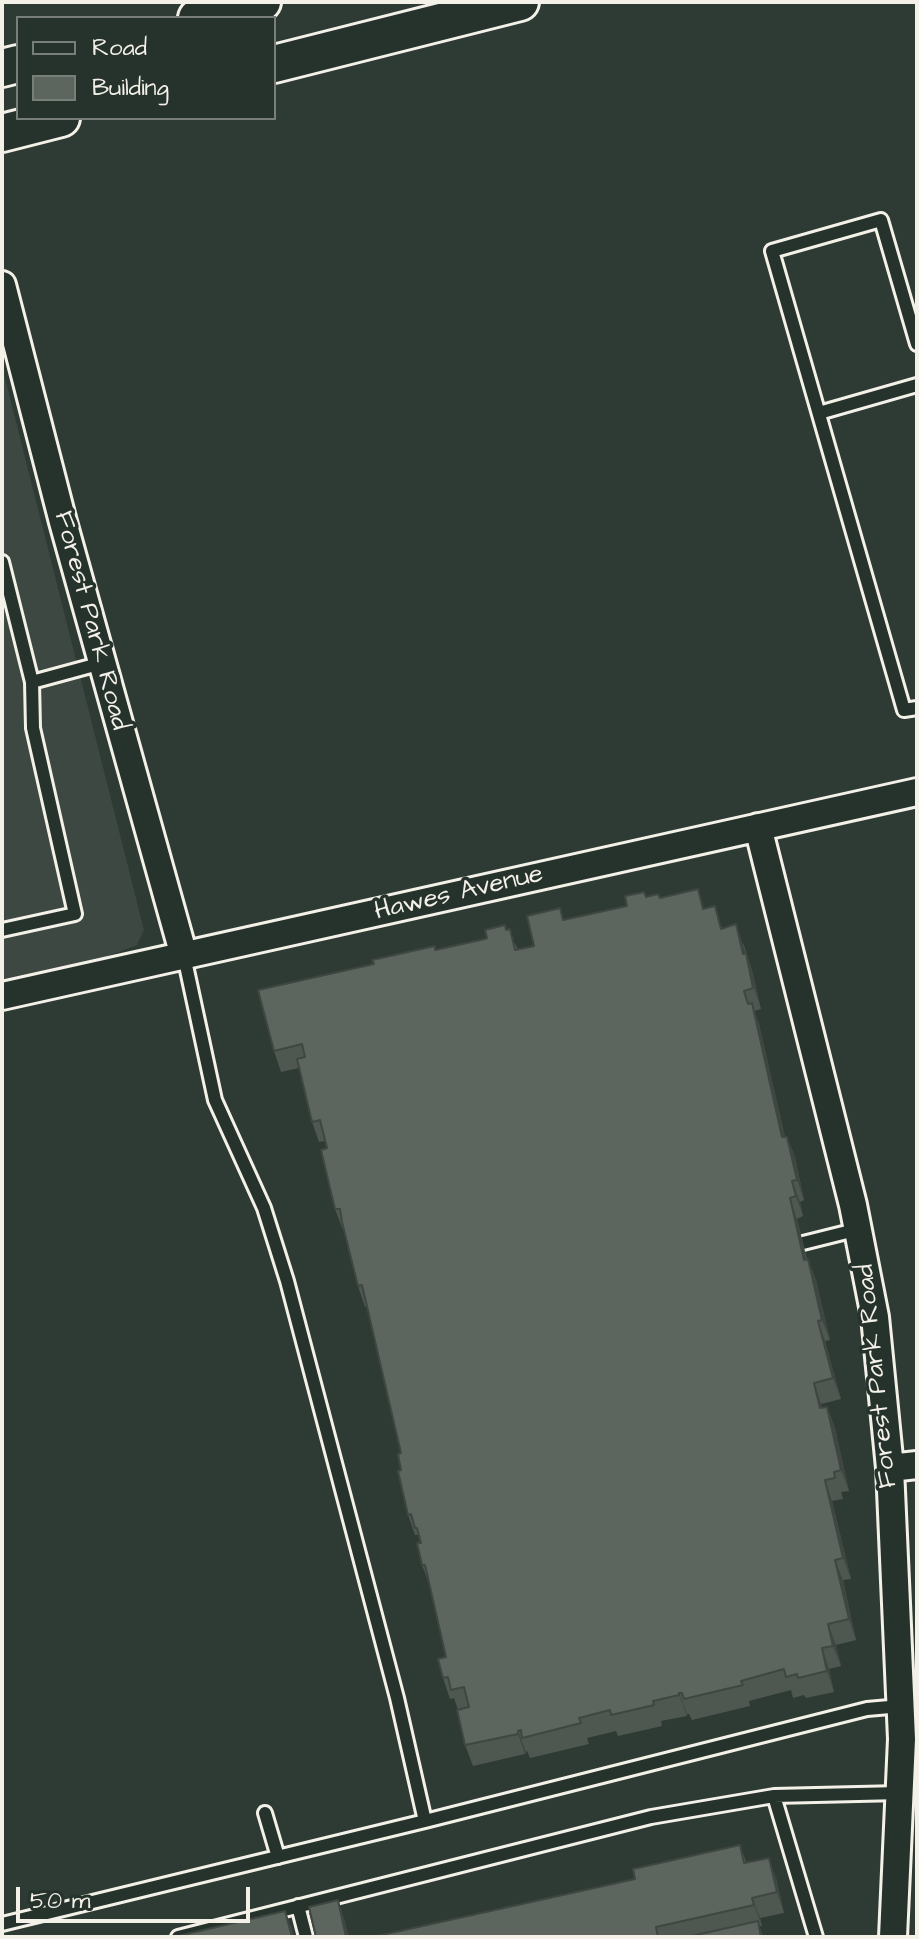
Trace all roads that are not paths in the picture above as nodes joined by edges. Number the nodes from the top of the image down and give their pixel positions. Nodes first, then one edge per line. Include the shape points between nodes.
1 (520, 2) edge
2 (253, 3) edge
3 (204, 16) edge
4 (276, 63) edge
5 (53, 120) edge
6 (2, 133) edge
7 (2, 285) edge
8 (917, 344) edge
9 (917, 385) edge
10 (819, 413) junction
11 (2, 562) edge
12 (103, 663) junction
13 (32, 682) junction
14 (917, 708) edge
15 (917, 792) edge
16 (758, 827) junction
17 (2, 930) edge
18 (184, 956) junction
19 (2, 996) edge
20 (859, 1229) junction
21 (803, 1243) edge
22 (917, 1465) edge
23 (890, 1468) junction
24 (901, 1706) junction
25 (900, 1793) junction
26 (774, 1796) junction
27 (265, 1813) dead end
28 (425, 1821) junction
29 (278, 1857) junction
30 (298, 1906) junction
31 (2, 1924) edge
32 (178, 1937) edge
33 (306, 1937) edge
34 (816, 1937) edge
35 (893, 1937) edge

1 - 4 main road
2 - 3 main road
5 - 6 main road
7 - 12 street, Forest Park Road
8 - 10 lane via 881,220 772,251
9 - 10 lane
10 - 14 lane via 904,710
11 - 13 lane
12 - 13 lane
12 - 18 street, Forest Park Road
13 - 17 lane via 33,728 75,914
15 - 16 street, Hawes Avenue
16 - 18 street, Hawes Avenue
16 - 20 street, Forest Park Road
18 - 19 street, Hawes Avenue
18 - 28 lane via 215,1100 264,1208 287,1281
20 - 21 lane
20 - 23 street, Forest Park Road via 875,1317
22 - 23 street
23 - 24 street, Forest Park Road
24 - 25 street, Forest Park Road
24 - 28 lane via 867,1709
25 - 26 lane
25 - 35 street, Forest Park Road
26 - 30 lane via 651,1817
26 - 34 lane
27 - 29 lane
28 - 29 lane
29 - 31 lane
30 - 32 lane
30 - 33 lane

